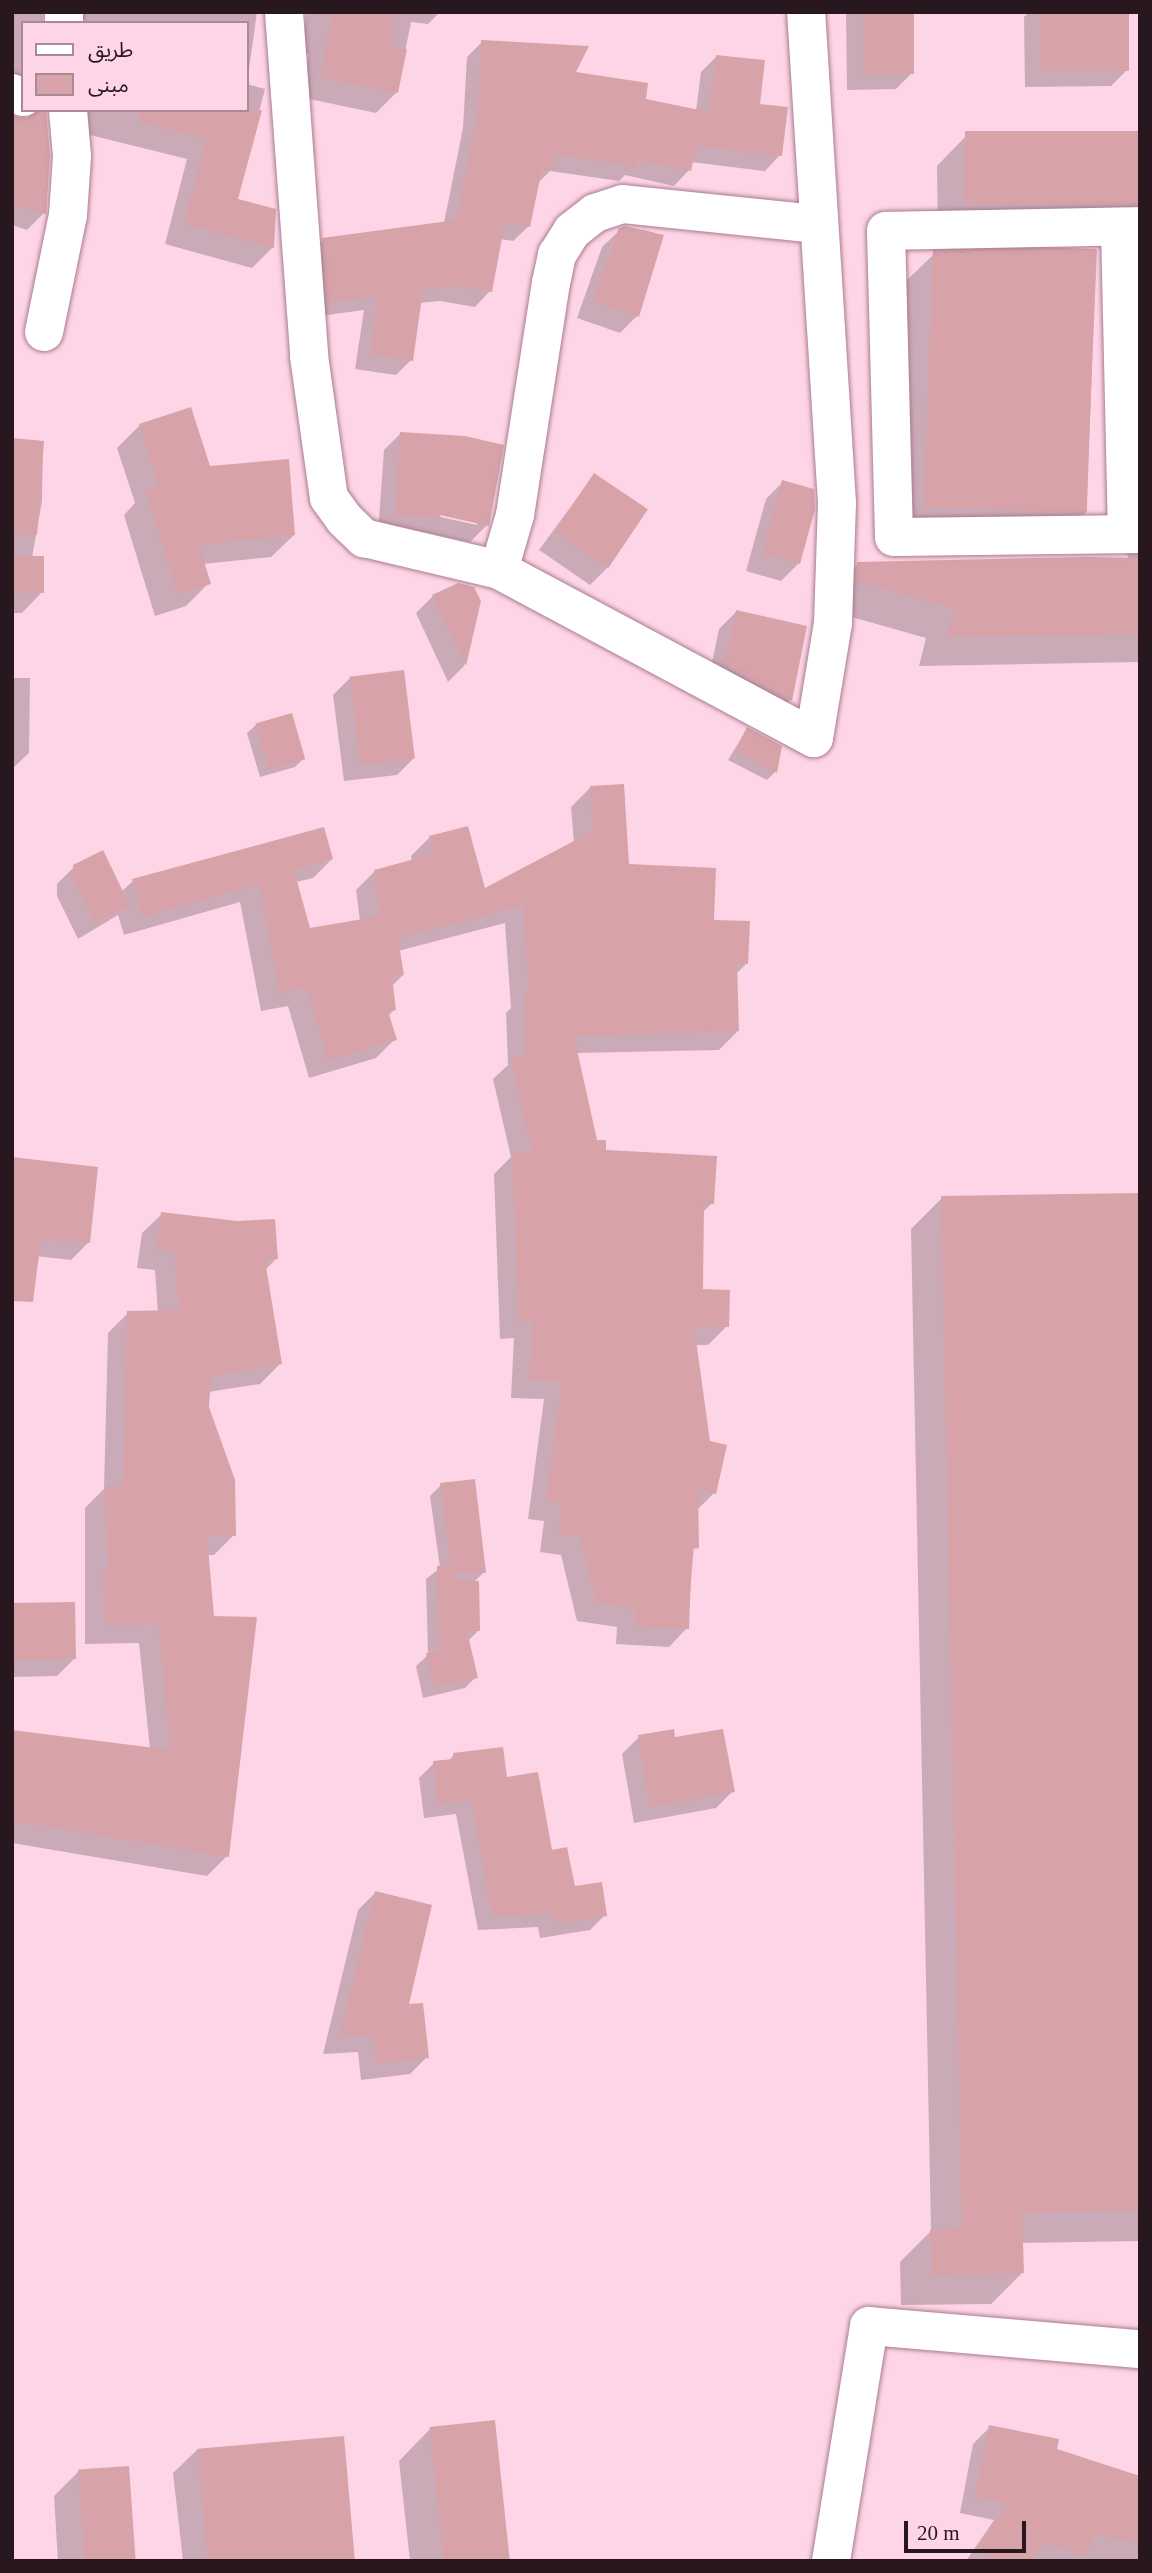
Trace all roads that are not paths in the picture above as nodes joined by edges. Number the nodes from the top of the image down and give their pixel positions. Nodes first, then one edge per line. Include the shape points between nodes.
1 (284, 12) edge
2 (806, 12) edge
3 (64, 112) edge
4 (817, 224) junction
5 (1130, 227) edge
6 (44, 332) dead end
7 (1133, 534) edge
8 (499, 570) junction
9 (1140, 2349) edge
10 (831, 2561) edge

1 - 8 street via 309,356 329,498 364,538
2 - 4 street
3 - 6 street via 72,156 68,215
4 - 8 street via 623,204 595,213 572,231 557,256 551,283 515,516
4 - 8 street via 837,503 833,624 814,738
5 - 7 street
5 - 7 street via 886,231 894,537
9 - 10 street via 869,2326

